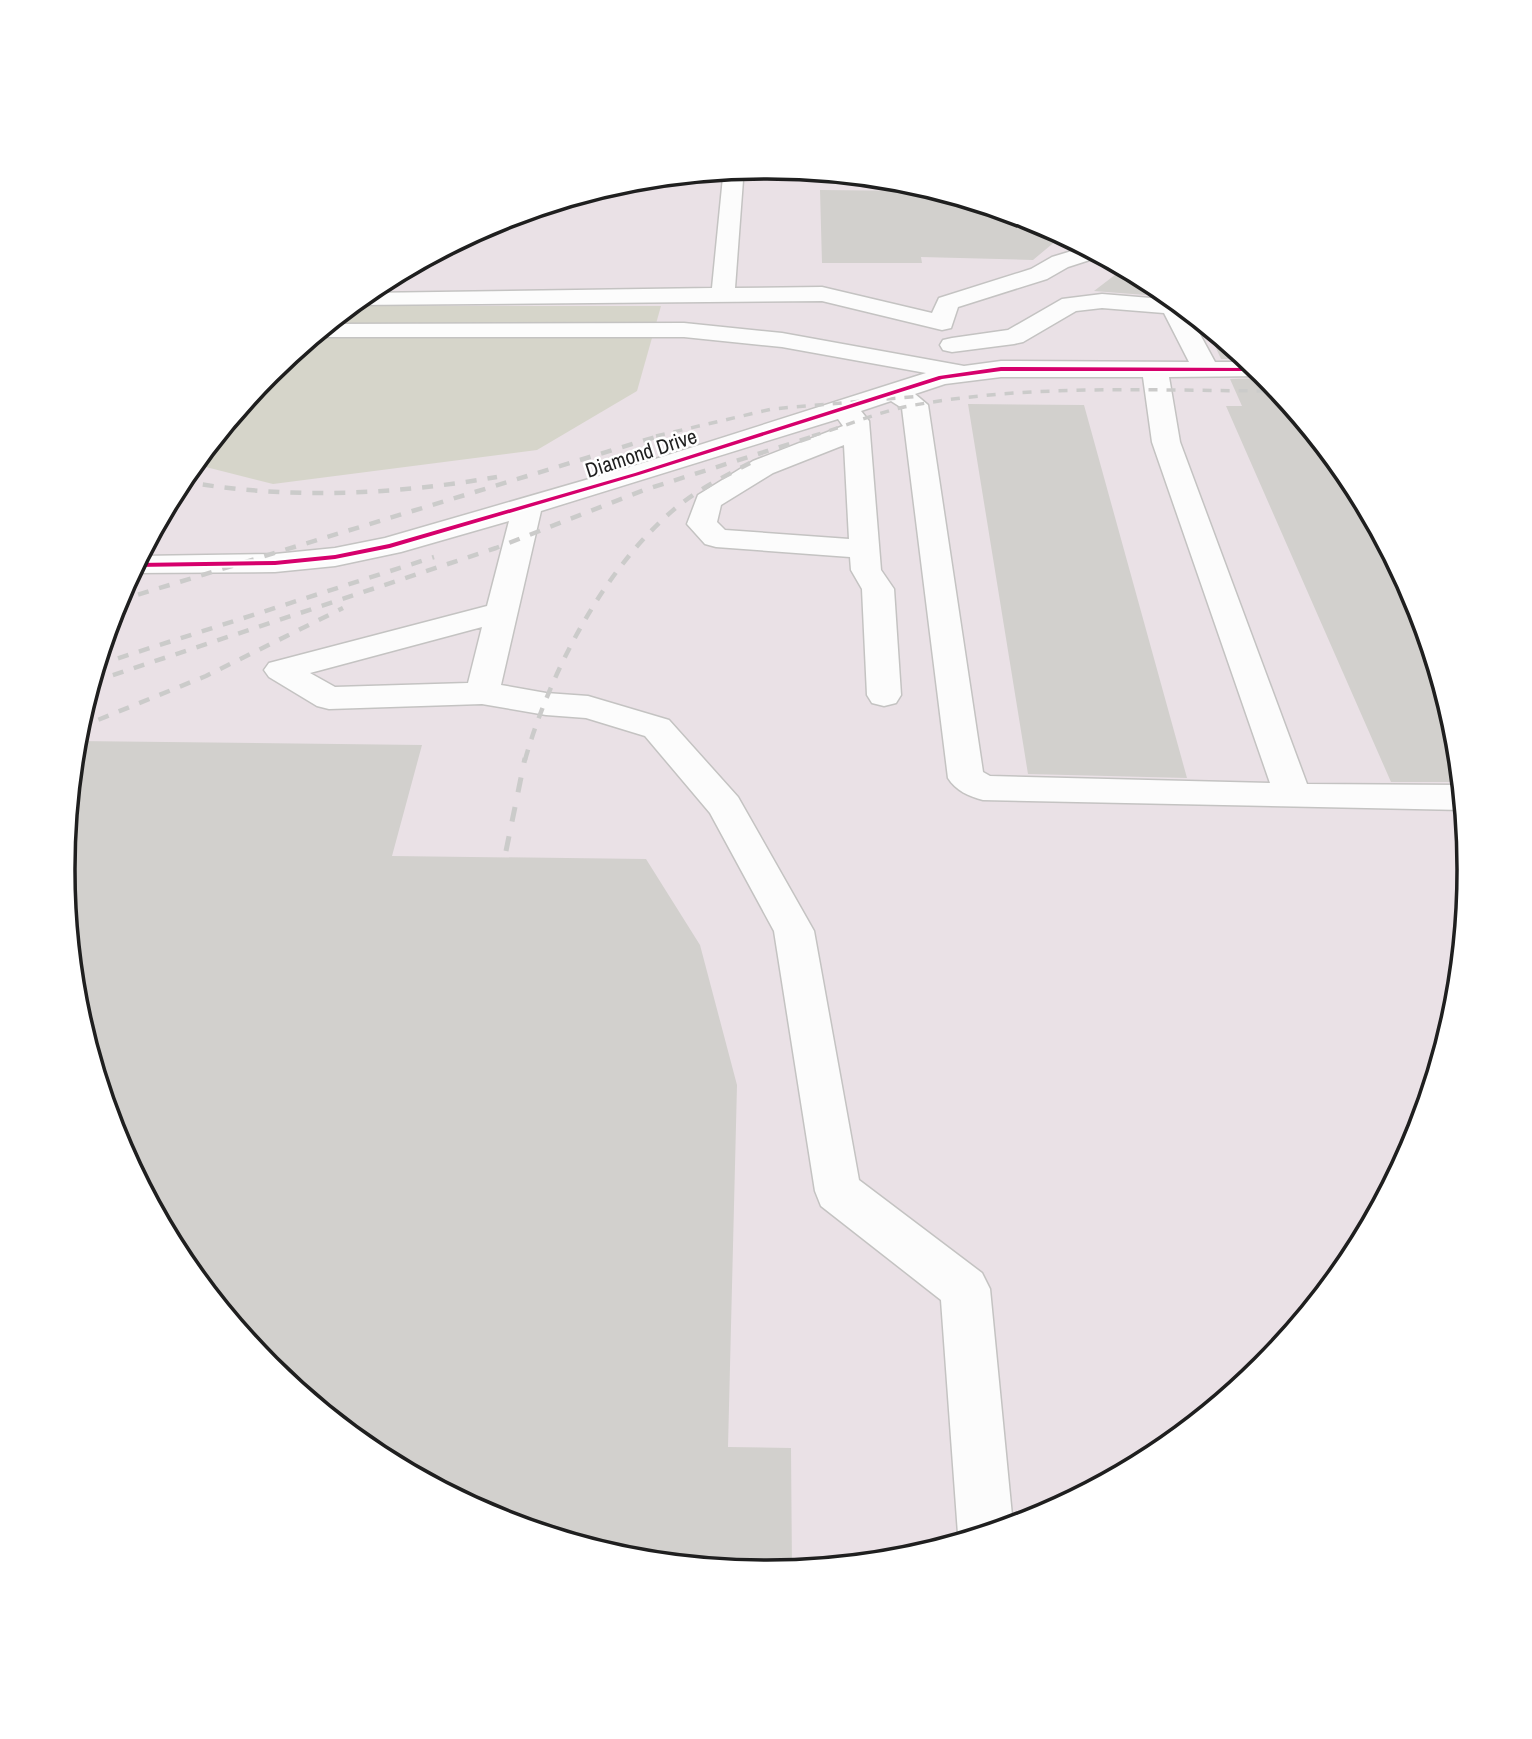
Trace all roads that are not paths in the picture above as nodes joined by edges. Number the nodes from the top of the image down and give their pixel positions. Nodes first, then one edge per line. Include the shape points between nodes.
1 (733, 180) edge
2 (1081, 255) edge
3 (723, 296) junction
4 (375, 300) edge
5 (1167, 307) edge
6 (1184, 319) edge
7 (333, 331) edge
8 (947, 334) junction
9 (1155, 370) junction
10 (1206, 370) junction
11 (1242, 370) edge
12 (964, 373) junction
13 (894, 393) junction
14 (849, 420) junction
15 (527, 507) junction
16 (865, 549) junction
17 (146, 565) edge
18 (501, 612) junction
19 (482, 693) junction
20 (884, 695) dead end
21 (1293, 796) junction
22 (1453, 798) edge
23 (985, 1525) edge

1 - 3 street
2 - 8 street via 1039,274 947,303
3 - 4 street
3 - 8 street via 821,294
5 - 8 street via 1102,301 1070,304 1013,337
6 - 10 street
7 - 12 street via 684,330 782,340
8 - 12 street
9 - 10 street, Diamond Drive
9 - 12 street, Diamond Drive
9 - 21 street via 1166,442
10 - 11 street, Diamond Drive
12 - 13 street, Diamond Drive
13 - 14 street, Diamond Drive
13 - 21 street via 915,405 966,778 983,788
14 - 15 street, Diamond Drive
14 - 16 street
14 - 16 street via 708,501 702,524 716,538
15 - 17 street, Diamond Drive via 426,537 316,559
15 - 18 street
16 - 20 street via 866,570 878,589
18 - 19 street
18 - 19 street via 281,670 329,698
19 - 23 street via 588,707 657,728 725,806 794,931 838,1191 965,1289
21 - 22 street

